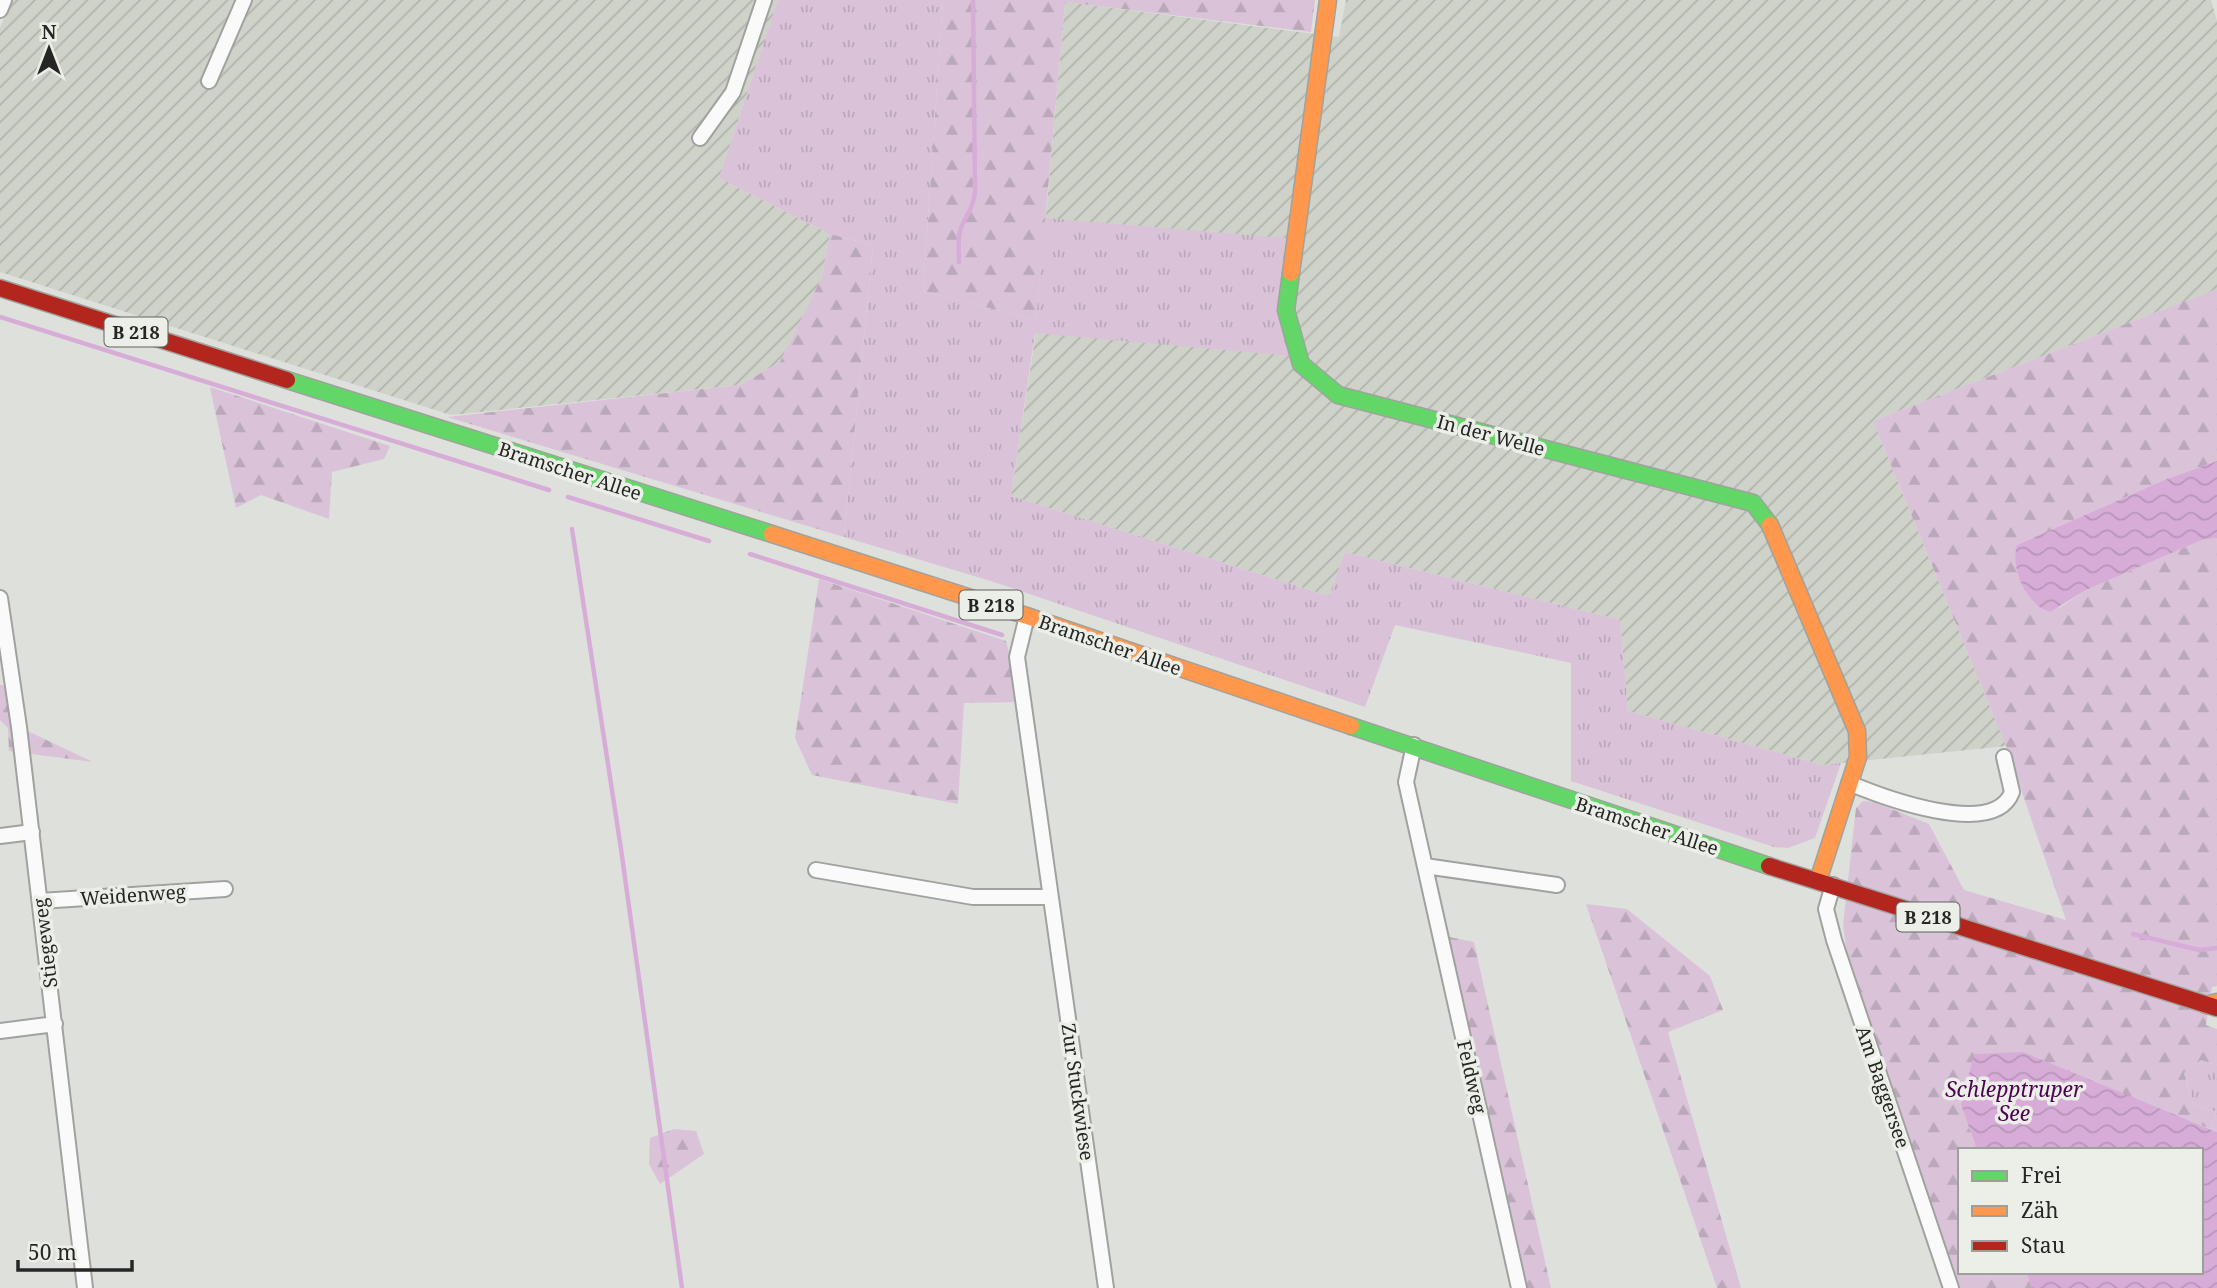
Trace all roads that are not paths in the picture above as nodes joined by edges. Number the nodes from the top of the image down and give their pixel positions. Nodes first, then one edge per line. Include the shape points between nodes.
1 (4, 0) edge
2 (244, 0) edge
3 (764, 0) edge
4 (1328, 0) edge
5 (0, 10) edge
6 (209, 82) dead end
7 (700, 138) dead end
8 (0, 288) edge
9 (0, 598) edge
10 (1027, 616) junction
11 (1414, 746) junction
12 (2004, 757) dead end
13 (1849, 783) junction
14 (32, 832) junction
15 (0, 836) edge
16 (1425, 866) junction
17 (816, 870) dead end
18 (1825, 883) junction
19 (1557, 885) dead end
20 (225, 889) dead end
21 (1051, 897) junction
22 (40, 901) junction
23 (2213, 1005) edge
24 (55, 1024) junction
25 (0, 1031) edge
26 (85, 1288) edge
27 (1106, 1288) edge
28 (1519, 1288) edge
29 (1951, 1288) edge

1 - 5 street
2 - 6 street
3 - 7 street via 733,92
4 - 13 main road, In der Welle via 1286,310 1301,364 1338,395 1753,503 1769,522 1857,731 1858,757
8 - 10 main road, Bramscher Allee / B 218
9 - 14 street, Stiegeweg
10 - 11 main road, Bramscher Allee / B 218
10 - 21 street, Zur Stuckwiese via 1017,657
11 - 16 street, Feldweg via 1406,782
11 - 18 main road, Bramscher Allee / B 218
12 - 13 street via 2012,792 2002,805 1987,810 1927,810
13 - 18 main road, In der Welle
14 - 15 street
14 - 22 street, Stiegeweg
16 - 19 street
16 - 28 street, Feldweg
17 - 21 street via 974,897
18 - 23 main road, Bramscher Allee / B 218
18 - 29 street, Am Baggersee via 1834,940
20 - 22 street, Weidenweg
21 - 27 street, Zur Stuckwiese
22 - 24 street, Stiegeweg
24 - 25 street
24 - 26 street, Stiegeweg

